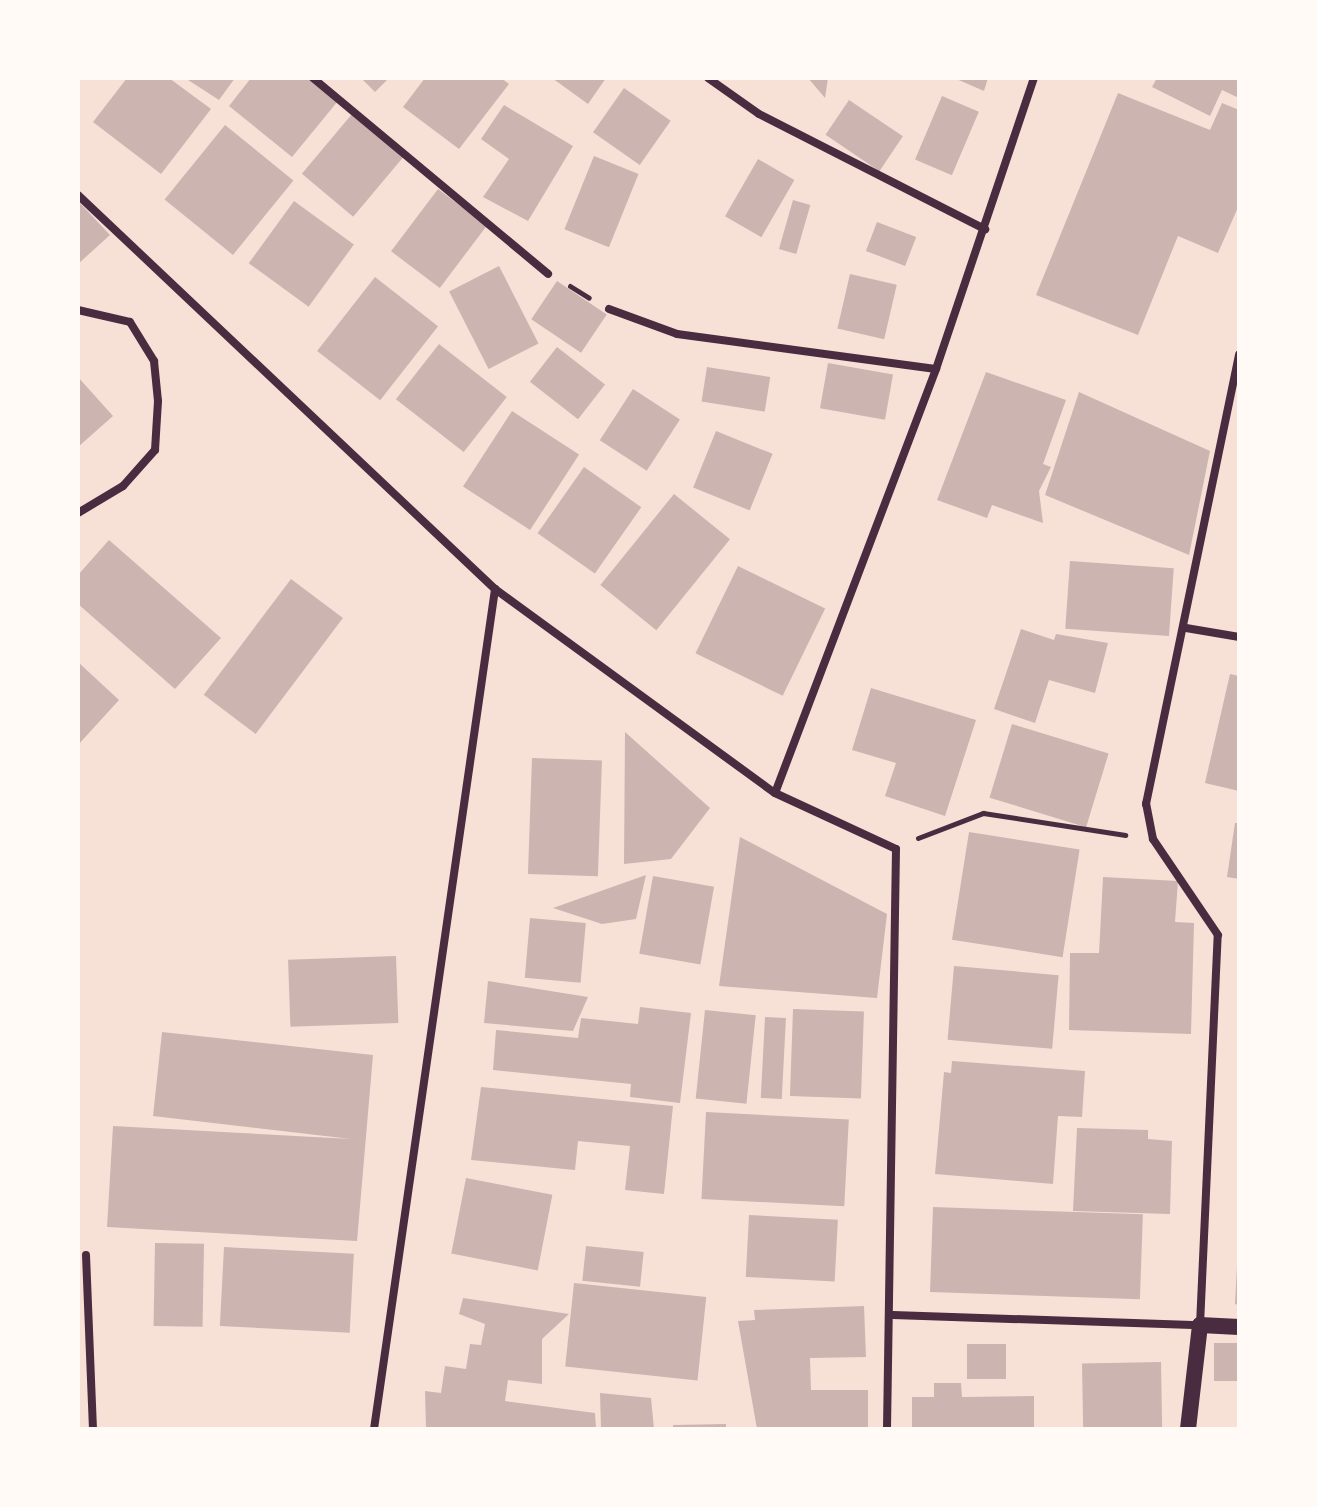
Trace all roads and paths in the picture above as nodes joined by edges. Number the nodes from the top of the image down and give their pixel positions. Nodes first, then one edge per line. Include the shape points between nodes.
1 (313, 78) edge
2 (708, 78) edge
3 (1034, 78) edge
4 (78, 195) edge
5 (985, 229) junction
6 (548, 274) joint
7 (609, 309) joint
8 (78, 310) edge
9 (1239, 355) edge
10 (936, 369) junction
11 (78, 513) edge
12 (495, 589) junction
13 (1186, 628) junction
14 (1239, 637) edge
15 (775, 793) junction
16 (1153, 839) junction
17 (896, 849) junction
18 (86, 1255) dead end
19 (893, 1315) junction
20 (1200, 1325) junction
21 (1239, 1327) edge
22 (93, 1429) edge
23 (374, 1429) edge
24 (887, 1429) edge
25 (1188, 1429) edge

1 - 6 street
2 - 5 street via 772,121
3 - 5 street
4 - 12 street
5 - 10 street
6 - 7 path
7 - 10 street via 677,334
8 - 11 street via 130,322 154,361 158,401 155,450 123,486
9 - 13 street
10 - 15 street
12 - 15 street
12 - 23 street
13 - 14 street
13 - 16 street via 1146,804
15 - 17 street
16 - 17 path via 983,813
16 - 20 street via 1218,935
17 - 19 street
18 - 22 street
19 - 20 street
19 - 24 street
20 - 21 main road
20 - 25 main road

